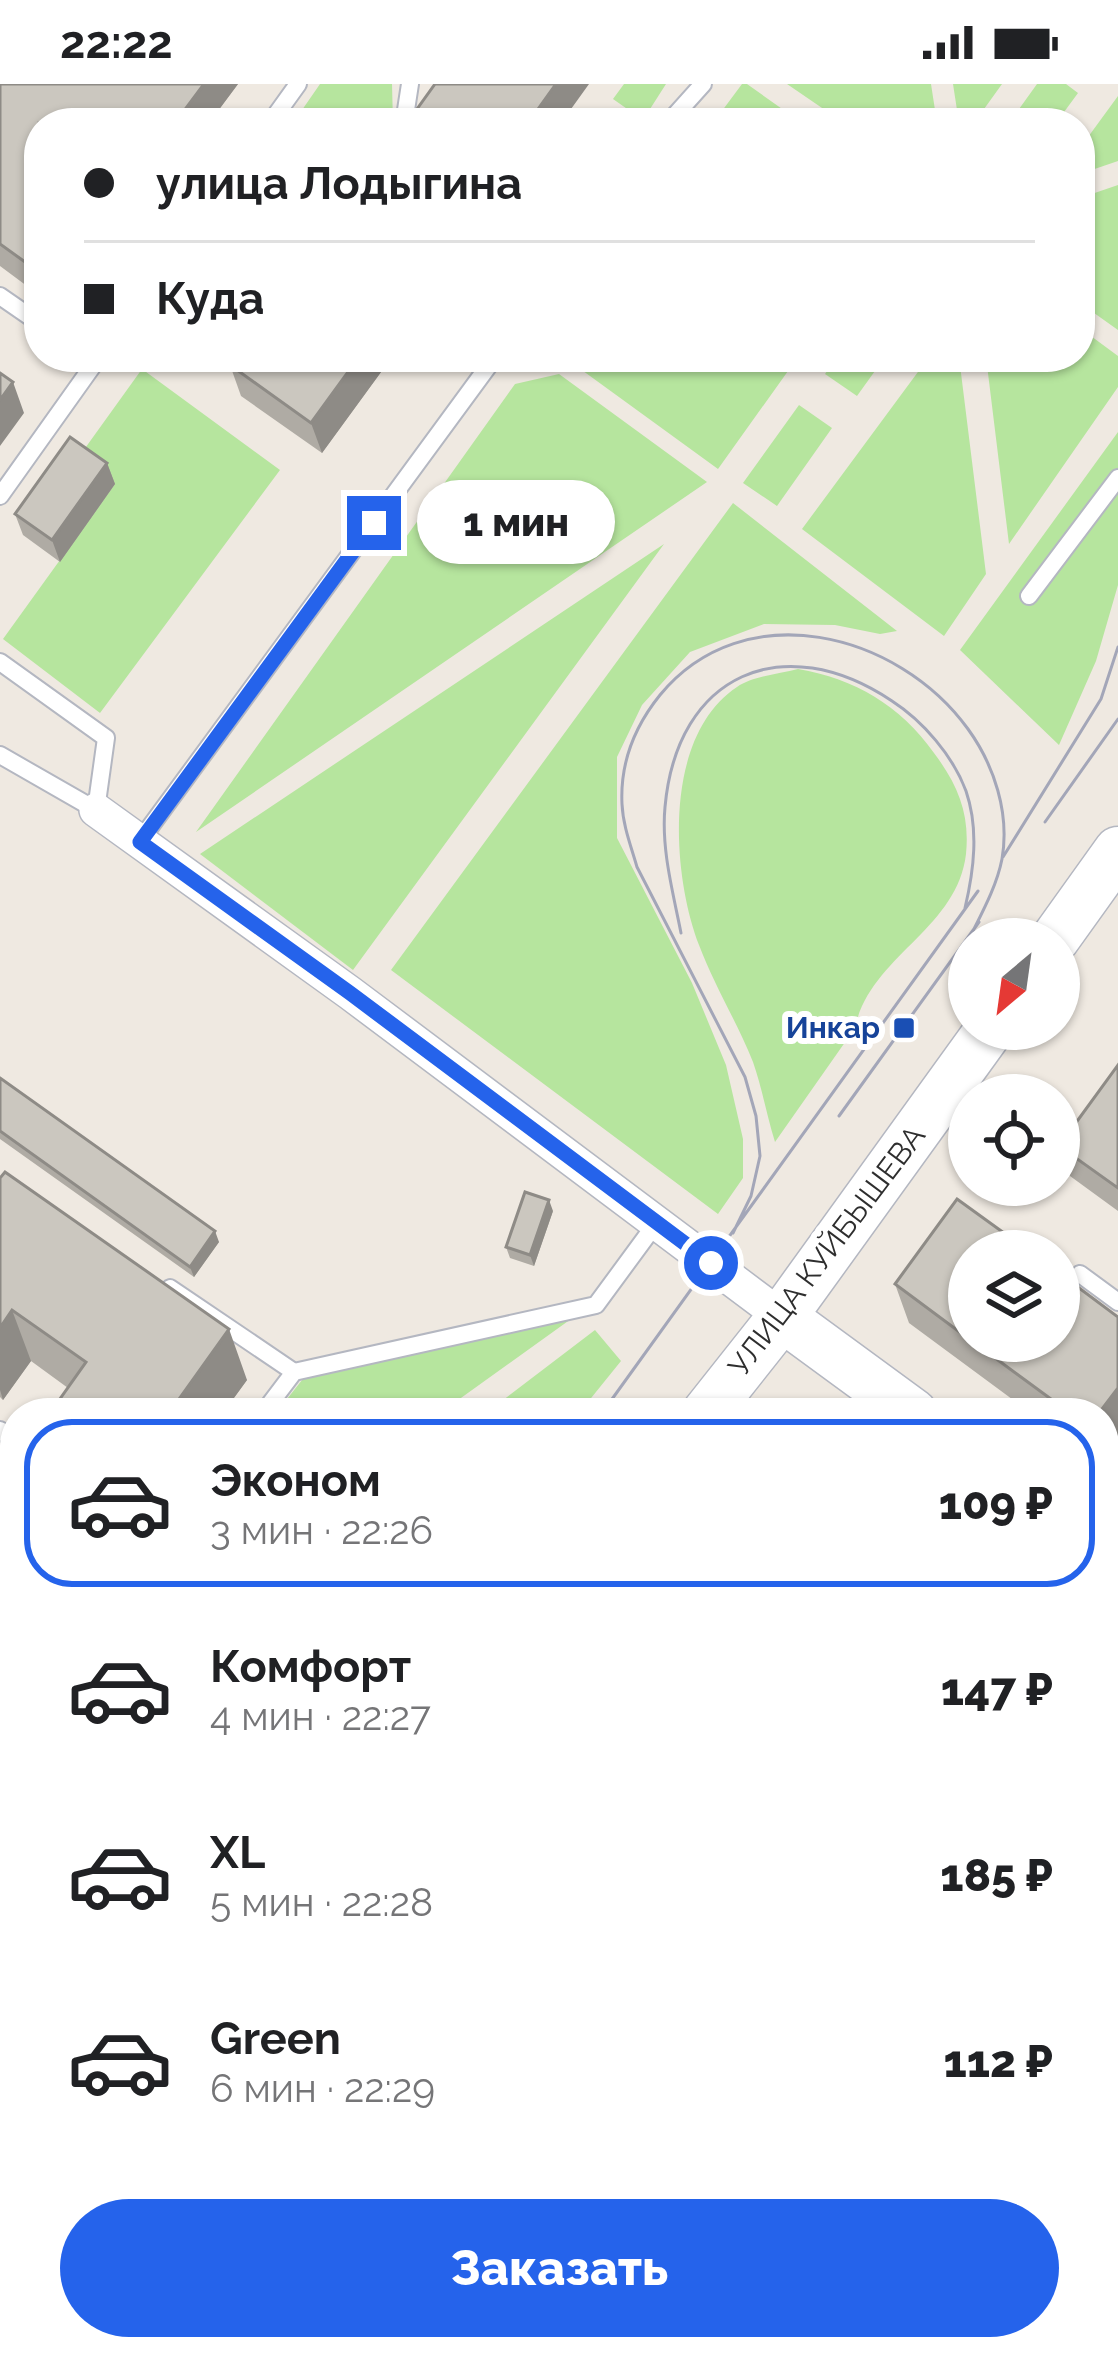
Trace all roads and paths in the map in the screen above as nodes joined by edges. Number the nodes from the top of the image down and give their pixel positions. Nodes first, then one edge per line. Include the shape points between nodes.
1 (703, 84) edge
2 (681, 108) edge
3 (86, 372) edge
4 (484, 372) edge
5 (1118, 478) edge
6 (0, 496) edge
7 (1029, 596) dead end
8 (0, 662) edge
9 (0, 755) edge
10 (96, 810) junction
11 (140, 842) junction
12 (1118, 851) edge
13 (1069, 918) edge
14 (975, 1050) edge
15 (658, 1221) junction
16 (1080, 1274) dead end
17 (157, 1280) edge
18 (1118, 1302) edge
19 (782, 1317) junction
20 (294, 1372) junction
21 (274, 1398) edge
22 (718, 1398) edge
23 (893, 1398) edge

1 - 2 lane
3 - 6 lane
4 - 11 lane
5 - 7 lane
8 - 10 lane via 106,738
9 - 10 lane
10 - 11 street
11 - 15 street
12 - 13 main road
14 - 19 main road, УЛИЦА КУЙБЫШЕВА
15 - 19 street
15 - 20 lane via 596,1306
16 - 18 lane
17 - 20 lane
19 - 22 main road, УЛИЦА КУЙБЫШЕВА
19 - 23 main road
20 - 21 lane

